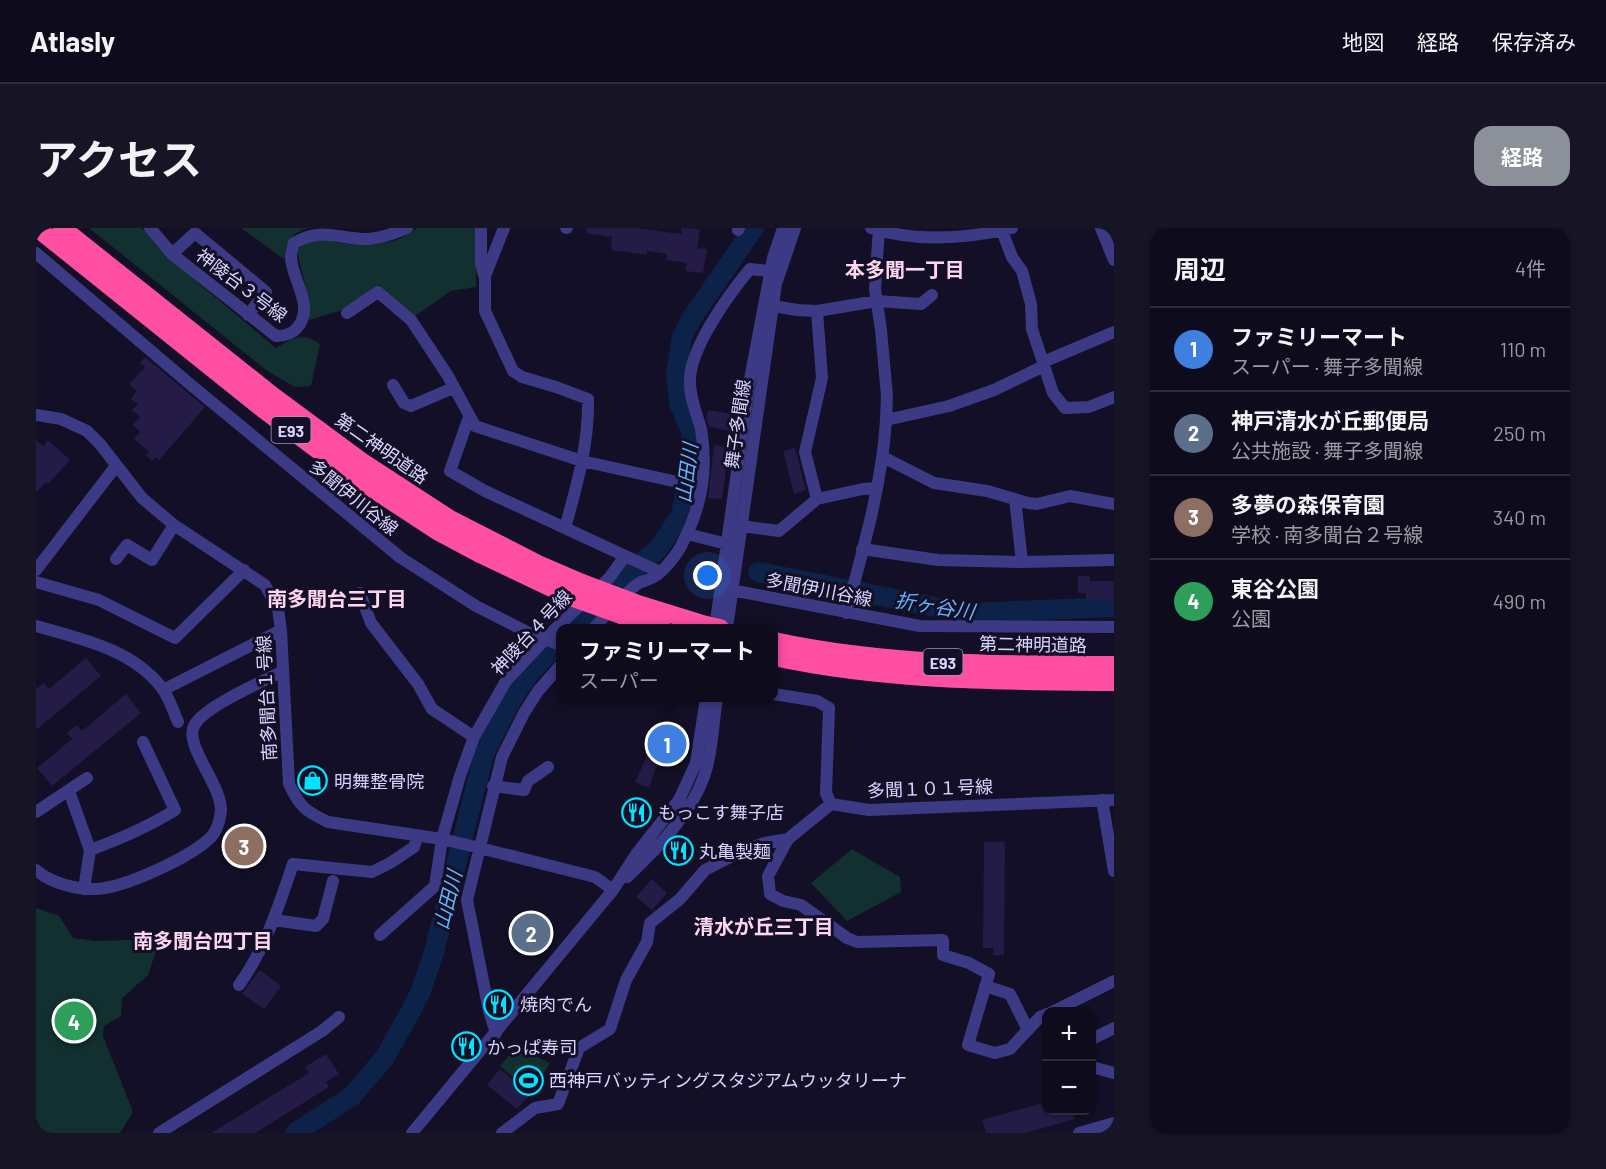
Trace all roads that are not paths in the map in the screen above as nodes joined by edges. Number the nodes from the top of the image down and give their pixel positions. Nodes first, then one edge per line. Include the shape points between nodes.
1 (37, 228) edge
2 (62, 228) edge
3 (150, 228) edge
4 (407, 228) edge
5 (480, 228) edge
6 (504, 228) edge
7 (783, 228) edge
8 (795, 228) edge
9 (1101, 228) edge
10 (876, 229) edge
11 (1005, 229) edge
12 (36, 253) edge
13 (172, 254) junction
14 (1114, 260) edge
15 (775, 271) junction
16 (485, 276) junction
17 (932, 295) dead end
18 (877, 301) junction
19 (768, 305) junction
20 (817, 311) junction
21 (347, 313) dead end
22 (248, 315) junction
23 (1114, 332) edge
24 (1044, 364) junction
25 (393, 385) dead end
26 (453, 388) junction
27 (1114, 397) edge
28 (36, 416) edge
29 (469, 417) junction
30 (886, 420) junction
31 (883, 457) junction
32 (582, 461) junction
33 (116, 466) junction
34 (673, 481) dead end
35 (877, 488) junction
36 (817, 499) junction
37 (1015, 499) junction
38 (1114, 504) edge
39 (174, 525) junction
40 (736, 525) junction
41 (565, 528) junction
42 (687, 534) junction
43 (727, 543) junction
44 (862, 549) junction
45 (625, 556) junction
46 (116, 559) dead end
47 (1114, 560) edge
48 (1022, 562) junction
49 (36, 570) edge
50 (244, 570) junction
51 (660, 572) junction
52 (36, 582) edge
53 (727, 590) junction
54 (360, 593) dead end
55 (628, 609) junction
56 (846, 613) junction
57 (560, 624) edge
58 (598, 624) edge
59 (655, 624) edge
60 (700, 624) edge
61 (715, 624) edge
62 (728, 624) edge
63 (36, 626) edge
64 (1114, 627) edge
65 (556, 628) edge
66 (282, 630) junction
67 (778, 642) edge
68 (556, 643) edge
69 (778, 658) edge
70 (1114, 665) edge
71 (283, 671) junction
72 (556, 671) edge
73 (1114, 682) edge
74 (163, 690) junction
75 (778, 695) edge
76 (705, 702) edge
77 (716, 702) edge
78 (178, 722) dead end
79 (474, 737) junction
80 (143, 742) dead end
81 (548, 767) dead end
82 (87, 778) dead end
83 (493, 786) junction
84 (69, 791) junction
85 (1108, 800) edge
86 (831, 804) junction
87 (36, 812) edge
88 (417, 837) junction
89 (442, 839) junction
90 (788, 839) junction
91 (480, 848) junction
92 (90, 850) junction
93 (36, 870) edge
94 (1114, 871) edge
95 (333, 881) dead end
96 (84, 889) junction
97 (613, 890) junction
98 (274, 920) junction
99 (380, 935) dead end
100 (987, 980) junction
101 (1114, 981) edge
102 (238, 985) dead end
103 (1060, 1007) edge
104 (1042, 1016) edge
105 (339, 1017) dead end
106 (1114, 1028) edge
107 (1028, 1030) junction
108 (496, 1033) junction
109 (1096, 1037) edge
110 (1096, 1068) edge
111 (1114, 1073) edge
112 (1114, 1123) edge
113 (159, 1133) edge
114 (412, 1133) edge
115 (502, 1133) edge
116 (1079, 1133) edge

1 - 55 highway, 第二神明道路 / E93, bridge via 263,409 358,480 437,531 568,596
2 - 55 highway, 第二神明道路 / E93, bridge via 273,396 379,474 450,519
3 - 13 street, 神陵台３号線
4 - 22 street, 神陵台３号線 via 379,238 315,231 304,235 294,243 291,257 303,299 303,320 295,330 276,336
5 - 16 street
6 - 16 street
7 - 15 street, 舞子多聞線
8 - 15 street, 舞子多聞線
9 - 14 street
10 - 11 street via 951,238
10 - 18 street
11 - 24 street via 1012,257 1022,272 1031,304 1032,329
12 - 68 street, 多聞伊川谷線, bridge via 401,558 476,606
13 - 22 street, 神陵台３号線
13 - 22 street via 195,233 266,292
15 - 19 street, 舞子多聞線
15 - 42 street via 750,269 697,350 689,379 705,464 701,497
16 - 32 street via 486,311 513,371 588,399
17 - 18 street via 921,304
18 - 20 street
18 - 30 street
19 - 20 street
19 - 40 street, 舞子多聞線 via 743,424
20 - 36 street via 822,378 805,452
21 - 26 street via 378,292 411,320
23 - 24 street
24 - 27 street via 1053,393 1065,408 1089,407
24 - 30 street via 994,390 949,406
25 - 26 street via 404,403 411,406
26 - 29 street
28 - 33 street, 南多聞台１号線 via 62,419 87,431
29 - 32 street via 475,426
29 - 41 street via 450,471
30 - 31 street
31 - 35 street
31 - 37 street via 934,483
32 - 34 street
32 - 41 street
33 - 39 street, 南多聞台１号線 via 142,498
33 - 49 street
35 - 36 street
35 - 44 street
36 - 40 street via 779,531
37 - 38 street via 1037,504 1070,496
37 - 48 street
39 - 46 street via 152,560 127,545
39 - 50 street, 南多聞台１号線
40 - 43 street, 舞子多聞線
40 - 53 street, 舞子多聞線
41 - 45 street
42 - 43 street
42 - 51 street
43 - 53 street, 舞子多聞線
44 - 48 street via 938,560
44 - 56 street
45 - 51 street
45 - 57 street, 神陵台４号線 via 610,577
47 - 48 street
50 - 52 street via 175,638 99,600
50 - 66 street, 南多聞台１号線 via 265,585 278,609
51 - 58 street via 639,584
53 - 56 street, 多聞伊川谷線
53 - 61 street, 舞子多聞線
53 - 62 street, 舞子多聞線
54 - 79 street via 372,623 432,709
55 - 59 highway, 第二神明道路 / E93
55 - 60 highway, 第二神明道路 / E93
56 - 64 street, 多聞伊川谷線 via 920,626
63 - 74 street via 93,642 125,657 143,668
65 - 79 street, 神陵台４号線 via 506,681
66 - 71 street, 南多聞台１号線
66 - 74 street
67 - 70 highway, 第二神明道路 / E93 via 909,660
69 - 73 highway, 第二神明道路 / E93 via 849,670 927,677
71 - 88 street, 南多聞台１号線 via 289,784 298,804 328,822
71 - 96 street via 203,712 193,727 192,741 218,791 221,810 212,836 126,884
72 - 83 street via 524,713 502,756
74 - 78 street
75 - 86 street via 817,701 829,708 826,793
76 - 97 street via 696,763 679,800
77 - 97 street via 708,763 691,802 646,860
79 - 89 street, 神陵台４号線
80 - 92 street via 176,810 152,825
81 - 83 street via 528,781 524,790
82 - 84 street
83 - 91 street
84 - 87 street
84 - 92 street
85 - 86 street, 多聞１０１号線 via 869,810
85 - 94 street
86 - 90 street
88 - 89 street, 南多聞台１号線
88 - 98 street via 414,847 372,872 293,864
89 - 91 street, 南多聞台１号線
89 - 99 street, 神陵台４号線 via 435,886
90 - 100 street via 768,876 770,894 783,902 801,905 857,942 943,940 943,955 969,963
90 - 115 street via 744,850 705,870 680,899 650,923 647,942 626,980 610,1029 579,1048 558,1104 535,1108
91 - 97 street, 南多聞台１号線 via 595,877
91 - 108 street via 467,900
92 - 96 street
93 - 96 street via 59,883
95 - 98 street via 323,919 316,926
97 - 108 street
98 - 102 street via 255,962
100 - 107 street via 1010,994
100 - 107 street via 968,1045 995,1053 1010,1049
101 - 103 street
104 - 107 street
105 - 113 street
106 - 109 street
108 - 114 street
110 - 111 street
112 - 116 street

